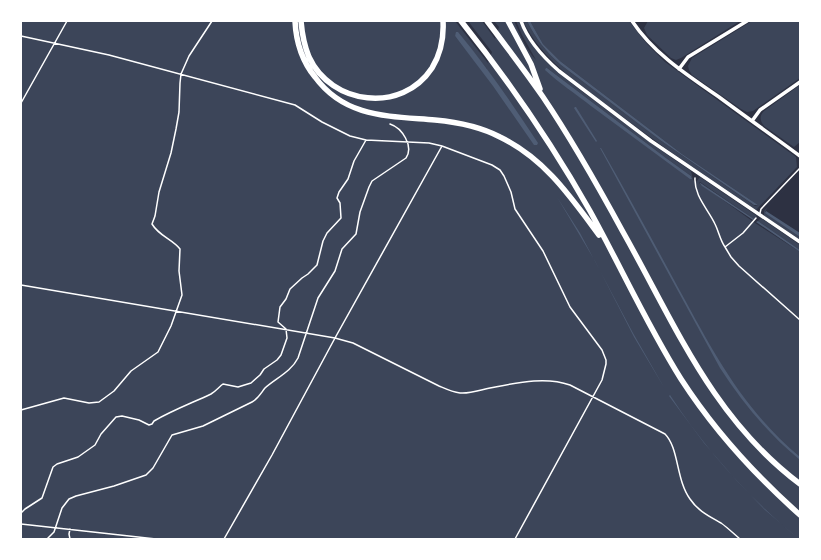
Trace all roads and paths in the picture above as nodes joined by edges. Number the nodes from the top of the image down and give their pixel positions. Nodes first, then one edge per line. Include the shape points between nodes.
1 (67, 21) edge
2 (212, 21) edge
3 (295, 21) edge
4 (301, 21) edge
5 (443, 21) edge
6 (461, 21) edge
7 (487, 21) edge
8 (508, 21) edge
9 (521, 21) edge
10 (638, 21) edge
11 (747, 21) edge
12 (633, 22) edge
13 (21, 36) edge
14 (54, 44) junction
15 (679, 69) junction
16 (182, 74) junction
17 (800, 82) edge
18 (543, 96) junction
19 (21, 103) edge
20 (752, 121) junction
21 (366, 140) junction
22 (407, 142) junction
23 (442, 146) junction
24 (800, 156) edge
25 (800, 168) edge
26 (698, 173) junction
27 (759, 215) junction
28 (800, 242) edge
29 (725, 247) junction
30 (613, 253) junction
31 (21, 285) edge
32 (176, 310) junction
33 (800, 320) edge
34 (286, 329) junction
35 (306, 333) junction
36 (335, 338) junction
37 (593, 397) junction
38 (21, 410) edge
39 (800, 484) edge
40 (21, 513) edge
41 (800, 516) edge
42 (21, 524) edge
43 (56, 528) junction
44 (70, 529) junction
45 (47, 539) edge
46 (70, 539) edge
47 (156, 539) edge
48 (224, 539) edge
49 (515, 539) edge
50 (740, 539) edge

1 - 14 path
2 - 16 path via 189,56
3 - 30 main road via 300,49 307,65 326,90 351,107 370,113 450,122 499,136 530,154 556,179
4 - 5 main road via 304,44 309,57 329,83 356,96 383,98 416,84 431,69 440,52 444,34
6 - 30 main road via 504,75 532,116 558,156
7 - 18 main road
8 - 18 main road via 531,64
9 - 26 street via 531,40 550,63
10 - 12 street
11 - 15 street via 688,57
12 - 15 street via 659,52
13 - 14 path
14 - 16 path
14 - 19 path
15 - 20 street
16 - 21 path via 295,105 334,129
16 - 32 path via 172,153 152,224 155,230 180,249 182,295
17 - 20 street via 760,110
18 - 39 main road via 589,171 690,356 714,394 766,456
20 - 24 street
21 - 22 path
21 - 34 path via 339,192 341,218 327,233 317,265 290,289 280,307 278,322
22 - 23 path
22 - 35 path via 410,150 406,158 368,187 356,234 342,249 335,271 317,302
23 - 36 path
23 - 37 path via 492,165 504,176 515,209 544,251 570,307 602,350 606,370
25 - 27 lane via 761,209
26 - 27 street
26 - 29 path via 695,177 696,189
27 - 28 street
27 - 29 path
29 - 33 path via 739,266
30 - 41 main road via 669,358 698,404 738,454
31 - 32 path
32 - 34 path
32 - 38 path via 165,341 158,352 131,371 107,397 99,402 89,403 64,398
34 - 35 path
34 - 40 path via 287,338 281,356 251,383 238,387 224,384 212,394 185,407 179,407 149,425 139,420 116,417 95,445 78,457 53,467 42,498
35 - 36 path
35 - 43 path via 294,365 265,388 255,401 203,426 172,435 153,468 146,475 71,497 62,508
36 - 37 path via 353,343 450,391 471,392 510,384 557,381
36 - 48 path
37 - 49 path
37 - 50 path via 665,434 672,443 681,482 690,499 702,513 722,524
42 - 43 path
43 - 44 path
43 - 45 path
44 - 46 path
44 - 47 path

